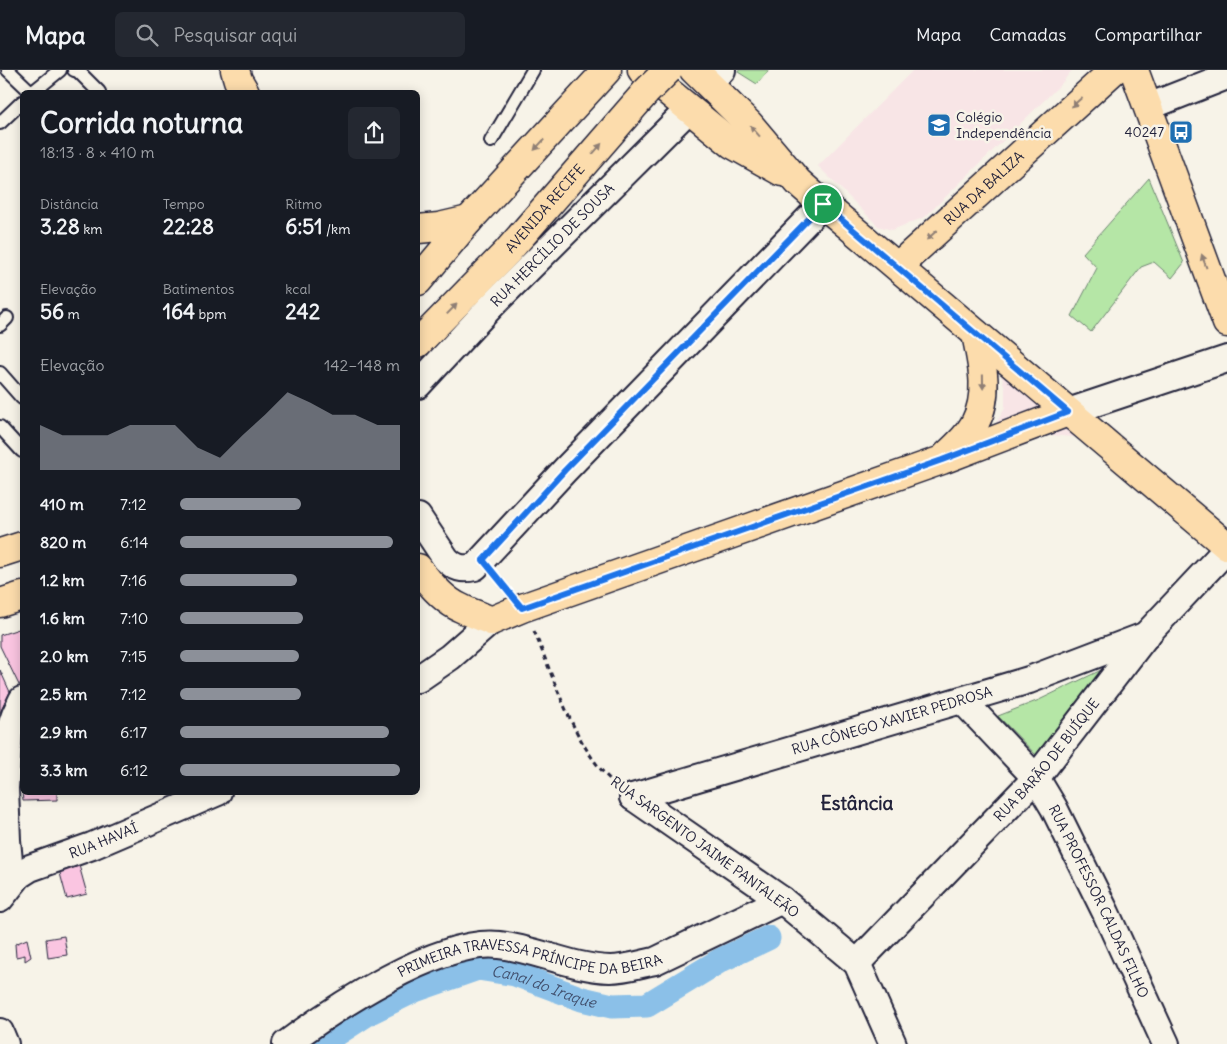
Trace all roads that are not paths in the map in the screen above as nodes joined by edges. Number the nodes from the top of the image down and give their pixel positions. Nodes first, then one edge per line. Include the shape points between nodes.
1 (8, 70) edge
2 (60, 70) edge
3 (74, 70) edge
4 (236, 70) edge
5 (533, 70) edge
6 (607, 70) edge
7 (642, 70) edge
8 (668, 70) edge
9 (1114, 70) edge
10 (1134, 70) edge
11 (709, 75) edge
12 (1227, 76) edge
13 (30, 90) edge
14 (35, 90) edge
15 (97, 90) edge
16 (244, 90) edge
17 (20, 104) edge
18 (1148, 107) junction
19 (689, 109) junction
20 (0, 123) edge
21 (491, 142) dead end
22 (798, 182) junction
23 (823, 204) junction
24 (472, 217) junction
25 (420, 229) edge
26 (898, 266) junction
27 (420, 279) edge
28 (1227, 323) edge
29 (976, 334) junction
30 (420, 342) edge
31 (1227, 359) edge
32 (0, 373) edge
33 (420, 383) edge
34 (20, 396) edge
35 (1068, 412) junction
36 (2, 433) edge
37 (20, 449) edge
38 (942, 460) junction
39 (420, 520) edge
40 (20, 541) edge
41 (20, 547) edge
42 (1227, 548) edge
43 (0, 553) edge
44 (420, 571) edge
45 (20, 597) edge
46 (0, 603) edge
47 (491, 621) junction
48 (1147, 634) junction
49 (420, 678) edge
50 (962, 700) junction
51 (20, 705) edge
52 (1036, 778) junction
53 (211, 795) edge
54 (633, 797) joint
55 (6, 891) edge
56 (782, 900) junction
57 (857, 963) junction
58 (0, 1032) edge
59 (5, 1044) edge
60 (286, 1044) edge
61 (893, 1044) edge
62 (1166, 1044) edge

1 - 13 lane
2 - 14 lane
3 - 15 lane
4 - 16 main road
5 - 21 lane
6 -> 24 main road
7 - 19 main road
30 -> 8 main road, AVENIDA RECIFE, bridge via 507,252
9 -> 26 main road, RUA DA BALIZA
10 - 18 main road
22 -> 11 main road
12 - 18 street
17 - 20 lane
28 -> 18 main road
19 - 22 main road via 732,144
19 - 33 street, RUA HERCÍLIO DE SOUSA via 493,304
22 - 23 main road
23 - 26 main road
23 - 39 street via 475,567 458,568 446,559
24 - 25 main road
24 - 27 main road
26 - 29 main road
29 - 35 main road
29 -> 38 main road via 984,383 982,405 976,422
31 - 35 street
32 - 34 lane
35 - 38 main road
35 - 42 main road
36 - 37 lane
38 - 47 main road
40 - 43 lane
41 - 43 main road
42 - 48 street, RUA BARÃO DE BUÍQUE
44 - 47 main road via 450,601
45 - 46 main road
47 - 49 street via 450,657
48 - 50 street, RUA CÔNEGO XAVIER PEDROSA via 1029,680
48 - 52 street, RUA BARÃO DE BUÍQUE
50 - 52 street, RUA PROFESSOR CALDAS FILHO
50 - 54 street, RUA CÔNEGO XAVIER PEDROSA
51 - 55 street via 9,732 5,788
52 - 57 street, RUA BARÃO DE BUÍQUE
52 - 62 street, RUA PROFESSOR CALDAS FILHO via 1102,904
53 - 55 street, RUA HAVAÍ via 30,868 19,874
54 - 56 street, RUA SARGENTO JAIME PANTALEÃO
56 - 57 street, RUA SARGENTO JAIME PANTALEÃO
56 - 60 street, PRIMEIRA TRAVESSA PRÍNCIPE DA BEIRA via 655,961 633,966 610,969 586,966 499,945 478,944 456,949 386,980 318,1019
57 - 61 street
58 - 59 street

